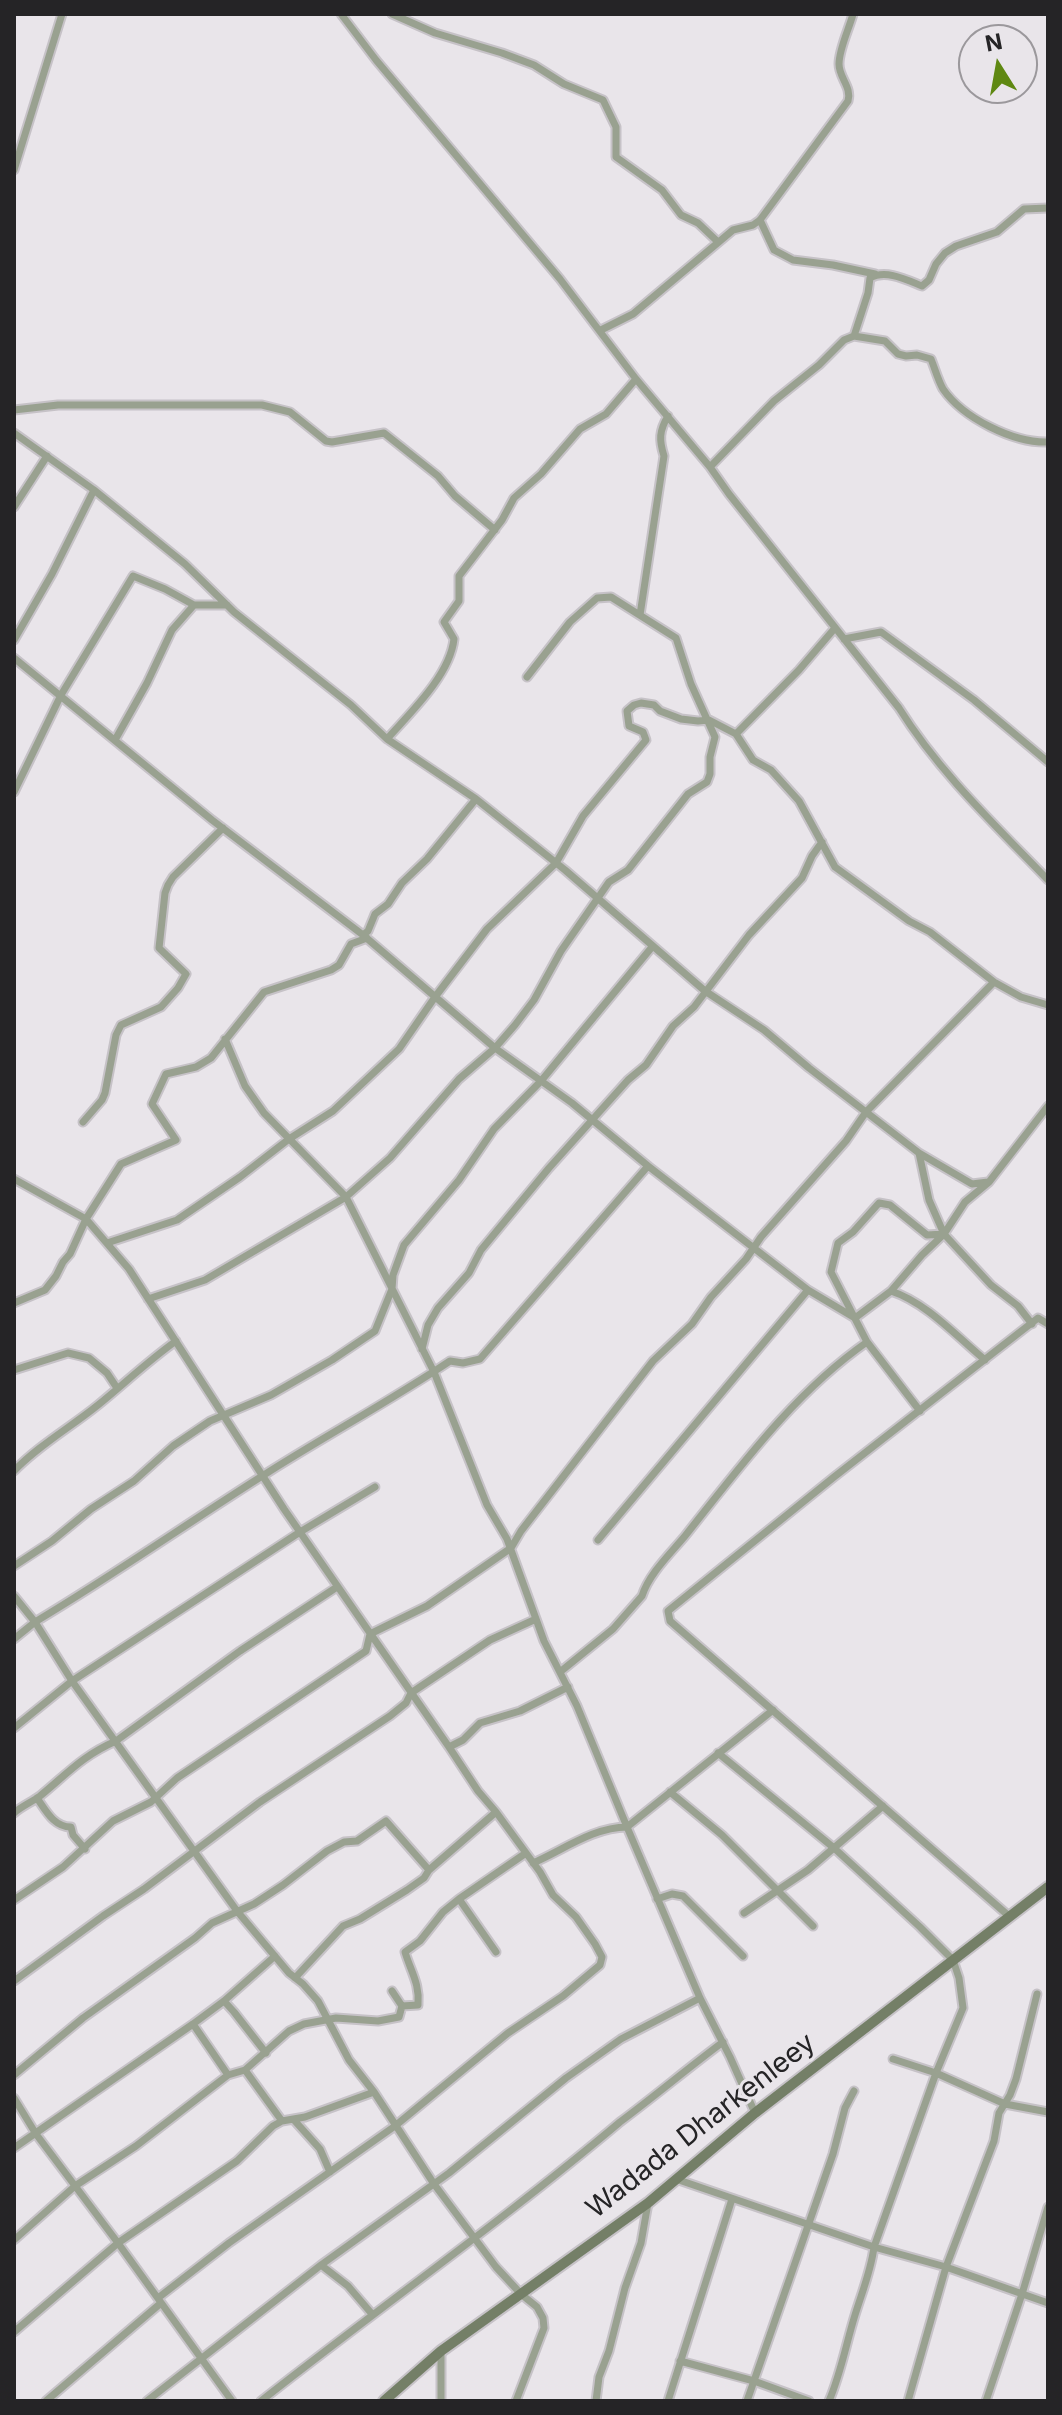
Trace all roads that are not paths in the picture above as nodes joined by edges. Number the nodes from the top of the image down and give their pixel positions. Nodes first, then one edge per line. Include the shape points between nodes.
1 (62, 14) edge
2 (341, 14) edge
3 (392, 14) edge
4 (853, 14) edge
5 (14, 170) edge
6 (1048, 208) edge
7 (760, 220) junction
8 (718, 242) junction
9 (877, 274) junction
10 (601, 330) junction
11 (854, 336) junction
12 (636, 379) junction
13 (14, 410) edge
14 (668, 416) junction
15 (14, 433) edge
16 (1048, 442) edge
17 (47, 456) junction
18 (710, 467) junction
19 (94, 490) junction
20 (14, 507) edge
21 (495, 530) junction
22 (194, 605) junction
23 (227, 605) junction
24 (640, 615) junction
25 (835, 628) junction
26 (844, 639) junction
27 (14, 640) edge
28 (14, 658) edge
29 (527, 677) dead end
30 (61, 695) junction
31 (709, 720) junction
32 (736, 734) junction
33 (387, 739) junction
34 (115, 740) junction
35 (1048, 762) edge
36 (14, 792) edge
37 (476, 799) junction
38 (223, 828) junction
39 (822, 842) junction
40 (556, 863) junction
41 (1048, 880) edge
42 (598, 899) junction
43 (365, 936) junction
44 (652, 947) junction
45 (994, 982) junction
46 (705, 991) junction
47 (435, 997) junction
48 (1048, 1005) edge
49 (225, 1039) junction
50 (495, 1048) junction
51 (541, 1081) junction
52 (1048, 1106) edge
53 (866, 1112) junction
54 (593, 1121) junction
55 (83, 1122) dead end
56 (289, 1139) junction
57 (919, 1153) junction
58 (648, 1166) junction
59 (14, 1179) edge
60 (989, 1182) junction
61 (346, 1197) junction
62 (86, 1219) junction
63 (944, 1234) junction
64 (107, 1243) junction
65 (753, 1247) junction
66 (392, 1289) junction
67 (808, 1290) junction
68 (891, 1291) junction
69 (148, 1299) junction
70 (14, 1303) edge
71 (855, 1318) junction
72 (1032, 1324) junction
73 (1048, 1324) edge
74 (176, 1341) junction
75 (867, 1342) junction
76 (422, 1349) junction
77 (985, 1360) junction
78 (14, 1370) edge
79 (434, 1372) junction
80 (117, 1388) junction
81 (920, 1411) junction
82 (224, 1416) junction
83 (14, 1471) edge
84 (262, 1476) junction
85 (375, 1487) dead end
86 (300, 1532) junction
87 (598, 1540) dead end
88 (511, 1548) junction
89 (14, 1566) edge
90 (337, 1587) junction
91 (14, 1596) edge
92 (536, 1619) junction
93 (35, 1622) junction
94 (370, 1634) junction
95 (14, 1639) edge
96 (560, 1672) junction
97 (72, 1681) junction
98 (568, 1687) junction
99 (411, 1693) junction
100 (773, 1710) junction
101 (14, 1728) edge
102 (116, 1741) junction
103 (449, 1747) junction
104 (718, 1753) junction
105 (670, 1792) junction
106 (37, 1798) junction
107 (157, 1798) junction
108 (883, 1806) junction
109 (496, 1812) junction
110 (14, 1813) edge
111 (627, 1827) junction
112 (834, 1848) junction
113 (85, 1849) junction
114 (194, 1850) junction
115 (526, 1853) junction
116 (533, 1863) junction
117 (429, 1870) junction
118 (1048, 1887) edge
119 (778, 1892) junction
120 (459, 1899) junction
121 (657, 1899) junction
122 (14, 1900) edge
123 (237, 1911) junction
124 (744, 1913) dead end
125 (1010, 1917) junction
126 (813, 1926) dead end
127 (496, 1952) dead end
128 (275, 1956) junction
129 (743, 1956) dead end
130 (953, 1960) junction
131 (295, 1978) junction
132 (14, 1981) edge
133 (392, 1991) dead end
134 (1037, 1994) dead end
135 (700, 1998) junction
136 (224, 2001) junction
137 (402, 2006) junction
138 (328, 2020) junction
139 (193, 2024) junction
140 (723, 2042) junction
141 (266, 2053) junction
142 (893, 2059) dead end
143 (245, 2070) junction
144 (936, 2073) junction
145 (14, 2075) edge
146 (228, 2075) junction
147 (854, 2091) dead end
148 (374, 2092) junction
149 (14, 2098) edge
150 (1005, 2104) junction
151 (1048, 2112) edge
152 (755, 2113) junction
153 (294, 2120) junction
154 (282, 2121) junction
155 (395, 2126) junction
156 (36, 2134) junction
157 (14, 2148) edge
158 (330, 2172) junction
159 (676, 2179) junction
160 (434, 2184) junction
161 (75, 2186) junction
162 (732, 2199) junction
163 (648, 2203) junction
164 (1048, 2207) edge
165 (807, 2224) junction
166 (474, 2239) junction
167 (14, 2240) edge
168 (118, 2243) junction
169 (874, 2247) junction
170 (321, 2265) junction
171 (946, 2267) junction
172 (521, 2294) junction
173 (1022, 2294) junction
174 (159, 2300) junction
175 (1048, 2303) edge
176 (372, 2314) junction
177 (14, 2332) edge
178 (441, 2351) junction
179 (201, 2357) junction
180 (680, 2361) junction
181 (754, 2381) junction
182 (46, 2401) edge
183 (147, 2401) edge
184 (232, 2401) edge
185 (261, 2401) edge
186 (384, 2401) edge
187 (441, 2401) edge
188 (516, 2401) edge
189 (596, 2401) edge
190 (668, 2401) edge
191 (747, 2401) edge
192 (809, 2401) edge
193 (829, 2401) edge
194 (908, 2401) edge
195 (986, 2401) edge

1 - 5 street
2 - 10 street
3 - 8 street via 534,65 603,100 616,127 616,157 662,190 681,215
4 - 7 street via 839,60 848,101
6 - 9 street via 1024,209 997,232 945,253 922,286
7 - 8 street
7 - 9 street via 774,250 793,260
8 - 10 street via 633,314
9 - 11 street via 870,278
10 - 12 street
11 - 16 street via 885,341 898,354 931,359 942,387 960,408 996,429
11 - 18 street via 774,401
12 - 14 street
12 - 21 street via 606,414 580,429 514,498
13 - 21 street via 58,405 262,405 290,412 326,441 384,433
14 - 18 street
14 - 24 street via 659,439 664,456
15 - 17 street
17 - 19 street
17 - 20 street
18 - 25 street
19 - 23 street
19 - 27 street
21 - 33 street via 459,576 459,601 444,622 454,639 452,655
22 - 23 street
22 - 30 street via 133,576
22 - 34 street via 172,630
23 - 33 street
24 - 29 street via 611,597 597,598 570,622
24 - 31 street via 676,638
25 - 26 street
25 - 32 street
26 - 35 street via 881,632
26 - 41 street via 923,744
28 - 30 street
30 - 34 street
30 - 36 street
31 - 32 street
31 - 40 street via 681,719 641,703 627,711 629,726 643,732 646,740 583,816
31 - 42 street via 715,737 707,782 688,794
32 - 39 street via 753,760 771,770 799,801
33 - 37 street
34 - 38 street
37 - 40 street
37 - 43 street via 375,914
38 - 43 street
38 - 55 street via 173,877 165,893 159,948 186,974 161,1007 121,1025 105,1093
39 - 45 street via 835,867
39 - 46 street via 802,878
40 - 42 street
40 - 47 street via 487,929
42 - 44 street
42 - 50 street via 534,1000
43 - 47 street
43 - 49 street via 351,944 331,970 264,992
44 - 46 street
44 - 51 street
45 - 48 street
45 - 53 street
46 - 53 street via 764,1030
46 - 54 street
47 - 50 street
47 - 56 street via 399,1049 333,1111
49 - 56 street via 245,1086
49 - 62 street via 196,1067 166,1074 152,1104 176,1140 121,1164
50 - 51 street
50 - 61 street
51 - 54 street
51 - 66 street via 494,1129 404,1245
52 - 60 street
53 - 57 street
53 - 65 street
54 - 58 street
54 - 76 street via 481,1250 469,1273 438,1308
56 - 61 street
56 - 64 street via 177,1220
57 - 60 street via 972,1184
57 - 63 street via 929,1200
58 - 65 street
58 - 79 street via 480,1359 450,1361
59 - 62 street
60 - 63 street via 965,1202
61 - 66 street
61 - 69 street via 205,1280
62 - 64 street
62 - 70 street via 45,1290
63 - 68 street
63 - 71 street via 927,1235 890,1205 879,1203 838,1243 833,1258 831,1272
63 - 72 street
64 - 69 street
65 - 67 street
65 - 88 street via 692,1324 653,1361
66 - 76 street
66 - 82 street via 375,1331 366,1338 271,1395
67 - 71 street
67 - 87 street
68 - 71 street
68 - 77 street via 918,1303
69 - 74 street
71 - 75 street
72 - 73 street via 1038,1318
72 - 77 street
74 - 80 street
74 - 82 street
75 - 81 street
75 - 96 street via 767,1435 666,1558 642,1596 613,1629
76 - 79 street
77 - 81 street
78 - 80 street via 68,1353 89,1358
79 - 84 street
79 - 88 street via 487,1505
80 - 83 street
81 - 100 street via 668,1611 670,1621
82 - 84 street
82 - 89 street via 173,1446 134,1481
84 - 86 street
84 - 93 street
85 - 86 street
86 - 90 street
86 - 97 street
88 - 92 street
88 - 94 street via 427,1606
90 - 94 street
90 - 102 street
91 - 93 street
92 - 96 street
92 - 99 street via 490,1640
93 - 95 street
93 - 97 street
94 - 99 street
94 - 107 street via 366,1651 177,1778
96 - 98 street
97 - 101 street
97 - 102 street
98 - 103 street via 520,1711 480,1723
98 - 111 street
99 - 103 street
99 - 114 street via 390,1716
100 - 104 street
100 - 108 street
102 - 106 street via 85,1757
102 - 107 street
103 - 109 street
104 - 105 street
104 - 112 street
105 - 111 street
105 - 119 street
106 - 110 street
106 - 113 street via 57,1824 71,1827
107 - 113 street via 113,1821
107 - 114 street
108 - 112 street
108 - 125 street
109 - 115 street
109 - 117 street
111 - 116 street via 581,1839
111 - 121 street
112 - 119 street
112 - 130 street
113 - 122 street
114 - 123 street
114 - 132 street
115 - 116 street
115 - 120 street
116 - 155 street via 595,1944 600,1965
117 - 123 street via 386,1821 357,1841 327,1851
117 - 131 street via 407,1890 343,1926
118 - 125 main road, Wadada Dharkenleey
119 - 124 street
119 - 126 street
120 - 127 street
120 - 137 street via 405,1952 419,1996 418,2005
121 - 129 street via 683,1896
121 - 135 street
123 - 128 street
123 - 145 street via 212,1923
125 - 130 main road, Wadada Dharkenleey
128 - 131 street
128 - 136 street
130 - 144 street via 963,2008
130 - 152 main road, Wadada Dharkenleey
131 - 138 street
133 - 137 street
134 - 150 street
135 - 140 street
135 - 160 street via 621,2039
136 - 139 street
136 - 141 street
137 - 138 street via 399,2017 390,2019
138 - 141 street via 289,2031
138 - 148 street
139 - 146 street
139 - 156 street
140 - 152 street
140 - 166 street
141 - 143 street
142 - 144 street
143 - 146 street
143 - 154 street
144 - 150 street
144 - 169 street
146 - 161 street
147 - 165 street
148 - 153 street
148 - 155 street
149 - 156 street
150 - 151 street
150 - 171 street
152 - 159 main road, Wadada Dharkenleey
153 - 154 street
153 - 158 street via 320,2149
154 - 168 street via 237,2161
155 - 158 street
155 - 160 street
156 - 157 street
156 - 161 street
158 - 174 street
159 - 162 street
159 - 163 main road, Wadada Dharkenleey
160 - 166 street
160 - 170 street
161 - 167 street
161 - 168 street
162 - 165 street
162 - 180 street
163 - 172 main road, Wadada Dharkenleey
163 - 189 street
164 - 173 street
165 - 169 street
165 - 181 street
166 - 172 street
166 - 176 street
168 - 174 street
168 - 177 street
169 - 171 street
169 - 193 street
170 - 176 street
170 - 179 street
171 - 173 street
171 - 194 street
172 - 178 main road, Wadada Dharkenleey
172 - 188 street via 537,2307 544,2328
173 - 175 street
173 - 195 street
174 - 179 street
174 - 182 street
176 - 185 street
178 - 186 main road, Wadada Dharkenleey
178 - 187 street
179 - 183 street
179 - 184 street
180 - 181 street
180 - 190 street
181 - 191 street
181 - 192 street

